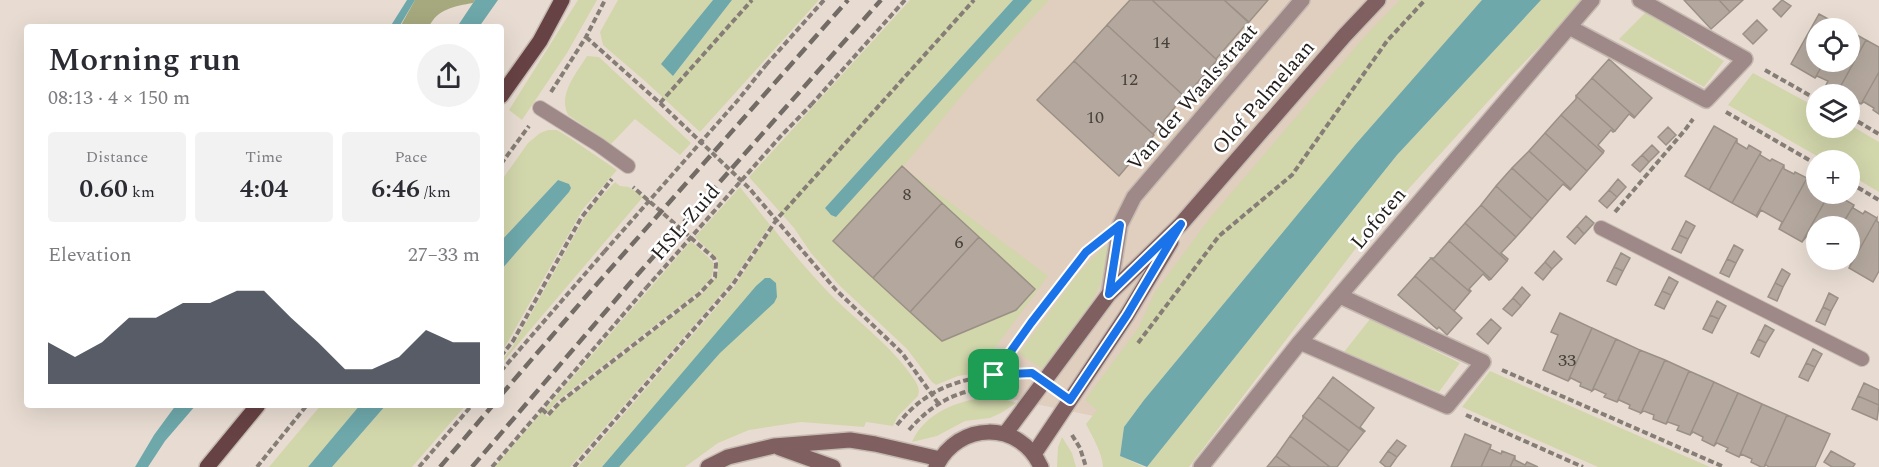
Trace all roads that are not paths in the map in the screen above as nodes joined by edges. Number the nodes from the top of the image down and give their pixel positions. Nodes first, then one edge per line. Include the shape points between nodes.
1 (562, 0) edge
2 (1302, 0) edge
3 (1378, 0) edge
4 (1592, 0) edge
5 (1640, 0) edge
6 (1569, 27) junction
7 (504, 92) edge
8 (540, 108) road end
9 (628, 166) dead end
10 (1181, 224) junction
11 (1601, 228) road end
12 (1109, 294) junction
13 (1340, 296) junction
14 (1300, 342) junction
15 (1862, 359) dead end
16 (256, 408) edge
17 (1005, 434) junction
18 (774, 446) junction
19 (1038, 460) edge
20 (938, 463) edge
21 (207, 467) edge
22 (708, 467) edge
23 (833, 467) edge
24 (1201, 467) edge

1 - 7 main road via 540,41
2 - 12 street, Van der Waalsstraat via 1134,197 1120,225
3 - 10 street, Olof Palmelaan
4 - 6 street, Lofoten
5 - 6 street via 1745,59 1706,100
6 - 13 street, Lofoten
8 - 9 lane
10 - 12 street, Olof Palmelaan
10 - 19 street, Olof Palmelaan
11 - 15 lane
12 - 17 street, Olof Palmelaan
13 - 14 street, Lofoten
13 - 14 street via 1483,362 1447,406
14 - 24 street, Lofoten
16 - 21 main road
17 - 19 street via 1016,438
17 - 20 street via 968,435 952,445
18 - 20 street via 850,440
18 - 22 street via 728,457
18 - 23 street

